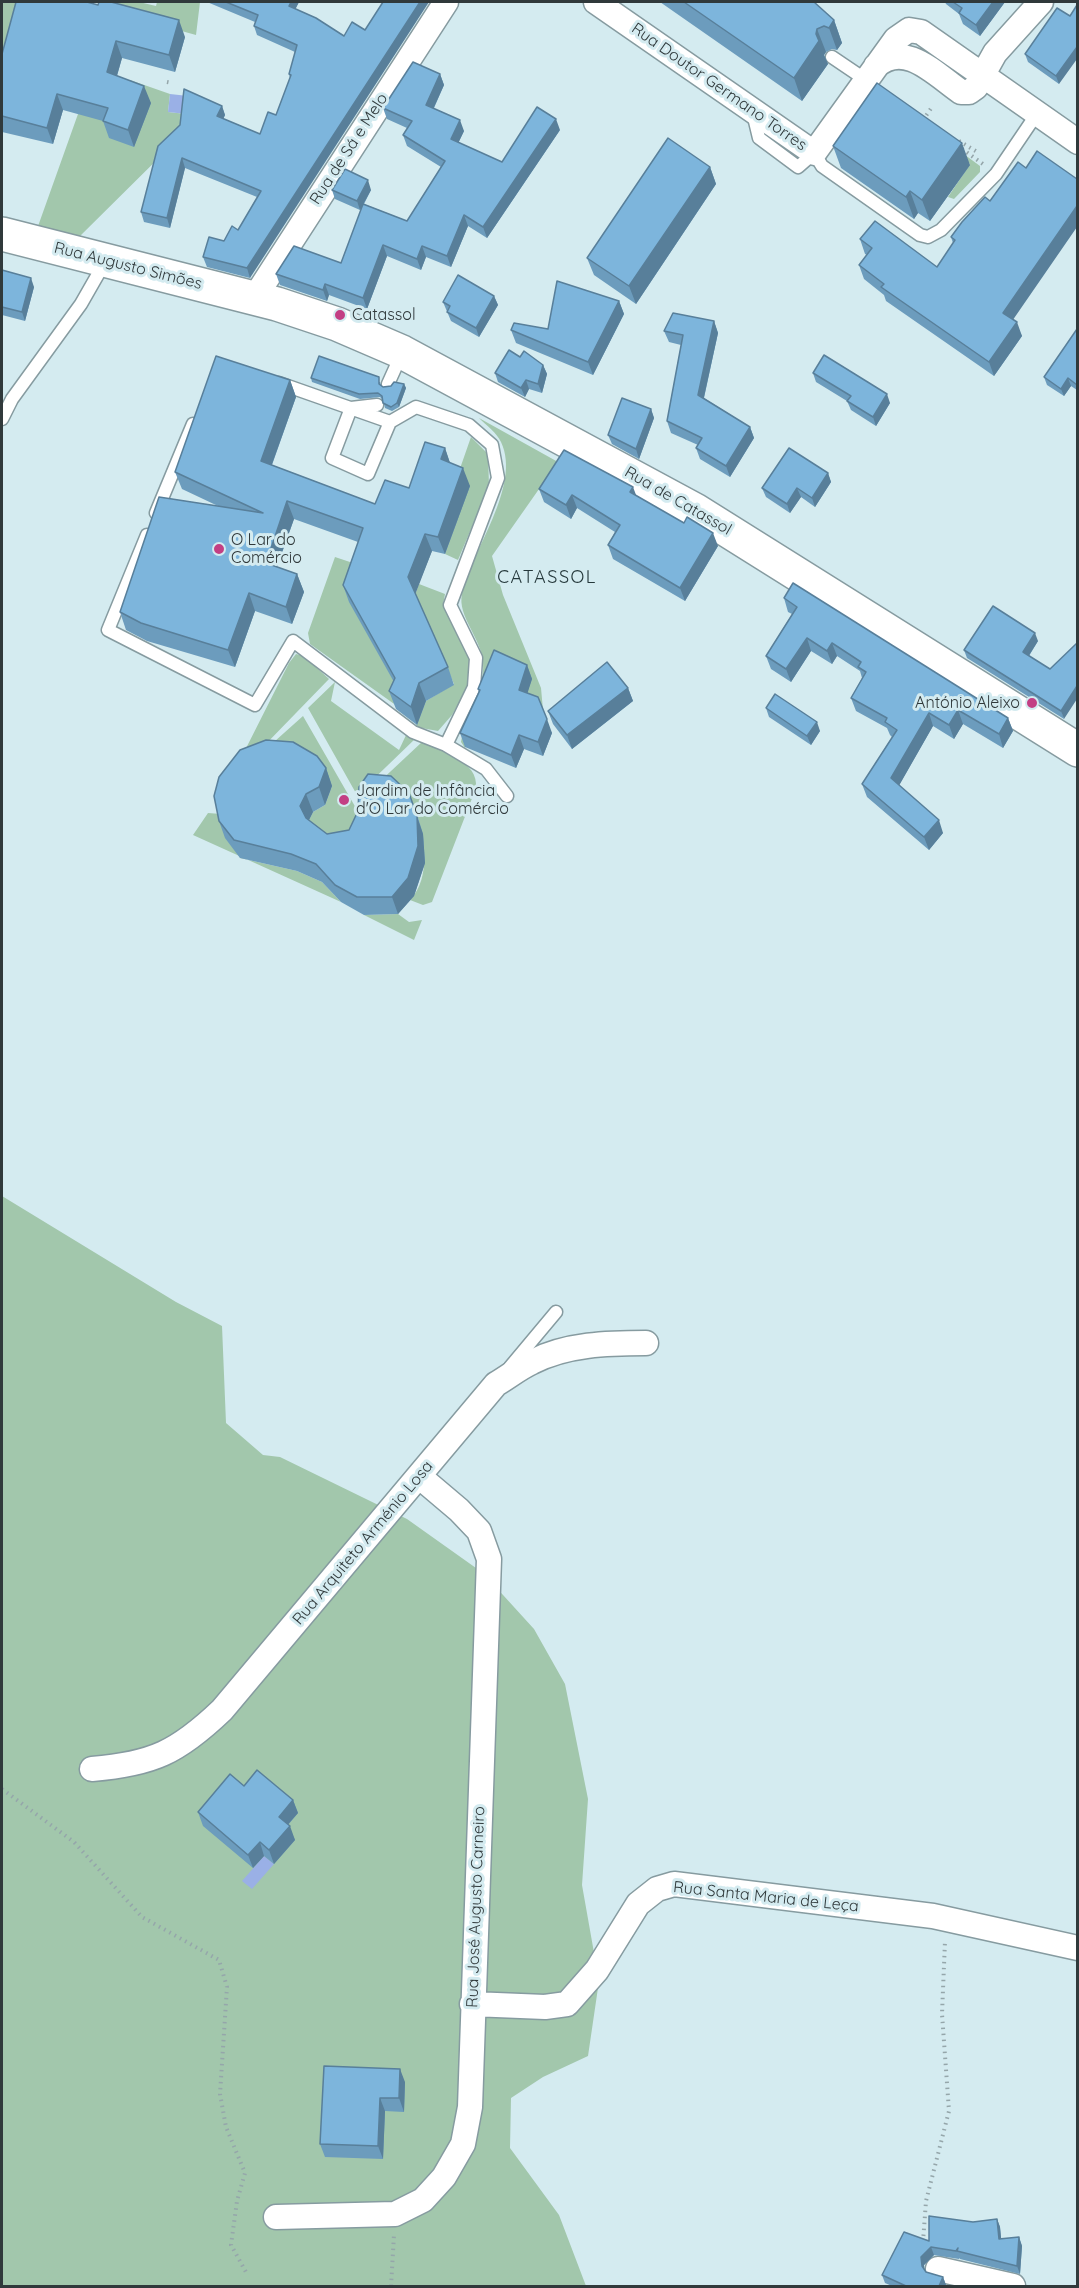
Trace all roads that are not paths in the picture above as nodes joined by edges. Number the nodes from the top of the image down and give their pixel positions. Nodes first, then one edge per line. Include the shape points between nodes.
1 (446, 2) edge
2 (596, 2) edge
3 (1041, 2) edge
4 (832, 57) dead end
5 (871, 73) junction
6 (984, 74) junction
7 (1038, 112) junction
8 (1077, 142) edge
9 (814, 153) junction
10 (2, 234) edge
11 (106, 260) junction
12 (255, 297) junction
13 (402, 352) junction
14 (263, 377) edge
15 (388, 384) edge
16 (378, 405) dead end
17 (351, 408) junction
18 (196, 416) edge
19 (2, 418) edge
20 (390, 422) junction
21 (447, 745) junction
22 (1077, 750) edge
23 (507, 796) dead end
24 (556, 1312) dead end
25 (646, 1343) dead end
26 (496, 1384) junction
27 (420, 1477) junction
28 (92, 1769) dead end
29 (1077, 1948) edge
30 (472, 2004) junction
31 (276, 2217) dead end
32 (938, 2269) road end
33 (1013, 2286) edge

1 - 12 street, Rua de Sá e Melo
2 - 9 street, Rua Doutor Germano Torres
3 - 6 street via 995,53
4 - 5 lane
5 - 6 street, Rua Doutor Germano Torres via 899,36 916,30
5 - 9 street, Rua Doutor Germano Torres
6 - 7 street
7 - 8 street
7 - 9 lane via 996,174 941,230 928,237 822,166
10 - 11 main road, Rua Augusto Simões
11 - 12 main road, Rua Augusto Simões
11 - 19 lane via 81,304
12 - 13 main road, Rua de Catassol via 336,324
13 - 15 lane
13 - 22 main road, Rua de Catassol via 679,500
14 - 17 lane
16 - 17 lane
17 - 20 lane
17 - 20 lane via 332,458 368,474
18 - 21 lane via 166,506 108,630 255,705 293,641 413,732
20 - 21 lane via 416,407 469,425 492,445 498,478 450,605 476,658 474,687
21 - 23 lane via 486,769
24 - 26 lane
25 - 26 street, Rua Arquiteto Arménio Losa via 607,1343 570,1350 533,1361
26 - 27 street, Rua Arquiteto Arménio Losa
27 - 28 street, Rua Arquiteto Arménio Losa via 199,1732 168,1752 130,1766
27 - 30 street, Rua José Augusto Carneiro via 479,1531 489,1559
29 - 30 street, Rua Santa Maria de Leça via 933,1916 674,1884 657,1889 638,1904 597,1970 567,2004
30 - 31 street, Rua José Augusto Carneiro via 470,2107 464,2144 444,2177 423,2199 395,2214
32 - 33 street

